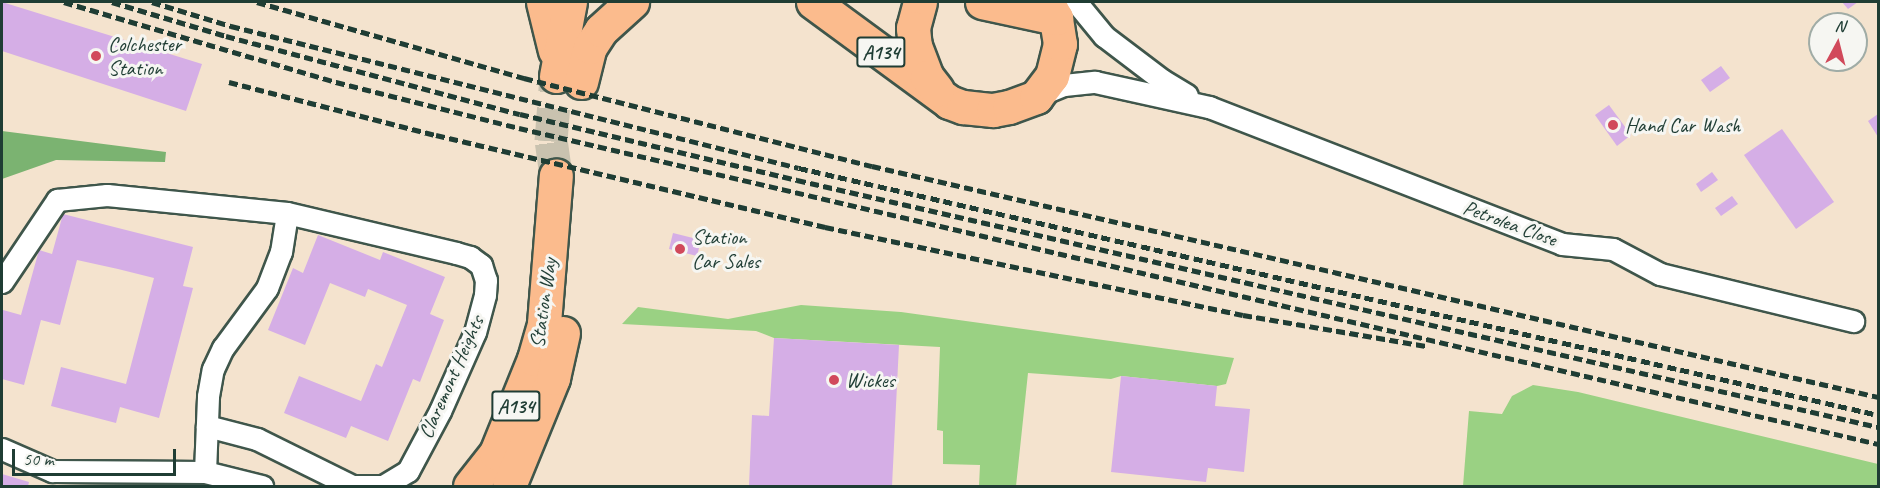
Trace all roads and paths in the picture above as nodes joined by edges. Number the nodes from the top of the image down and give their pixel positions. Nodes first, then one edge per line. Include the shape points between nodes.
1 (632, 2) edge
2 (813, 2) edge
3 (920, 2) edge
4 (982, 2) edge
5 (553, 5) edge
6 (1060, 7) edge
7 (1036, 97) junction
8 (949, 102) junction
9 (1209, 107) junction
10 (287, 213) junction
11 (2, 282) edge
12 (1853, 321) dead end
13 (207, 426) junction
14 (2, 449) edge
15 (205, 472) junction
16 (49, 478) edge
17 (262, 486) edge
18 (470, 486) edge
19 (509, 486) edge

1 - 5 main road via 601,30 565,74
2 - 8 main road, A134
3 - 8 main road, A134 via 914,28 915,46 927,77
4 - 6 main road
6 - 7 main road via 1056,65 1046,87
6 - 9 street, Petrolea Close via 1162,80
7 - 8 main road, A134 via 993,110
7 - 9 street, Petrolea Close via 1064,85 1095,82
9 - 12 street, Petrolea Close via 1562,244 1613,249 1660,274
10 - 11 street, Claremont Heights via 107,195 57,200
10 - 13 street via 281,252 267,288 223,348 213,369
10 - 13 street, Claremont Heights via 470,257 481,265 486,280 475,332 408,471 382,486 352,486 256,439
13 - 15 street
14 - 16 street
15 - 16 street
15 - 17 street
18 - 19 main road, Station Way / A134 via 496,453 534,359 544,323 566,178 564,329 553,378

